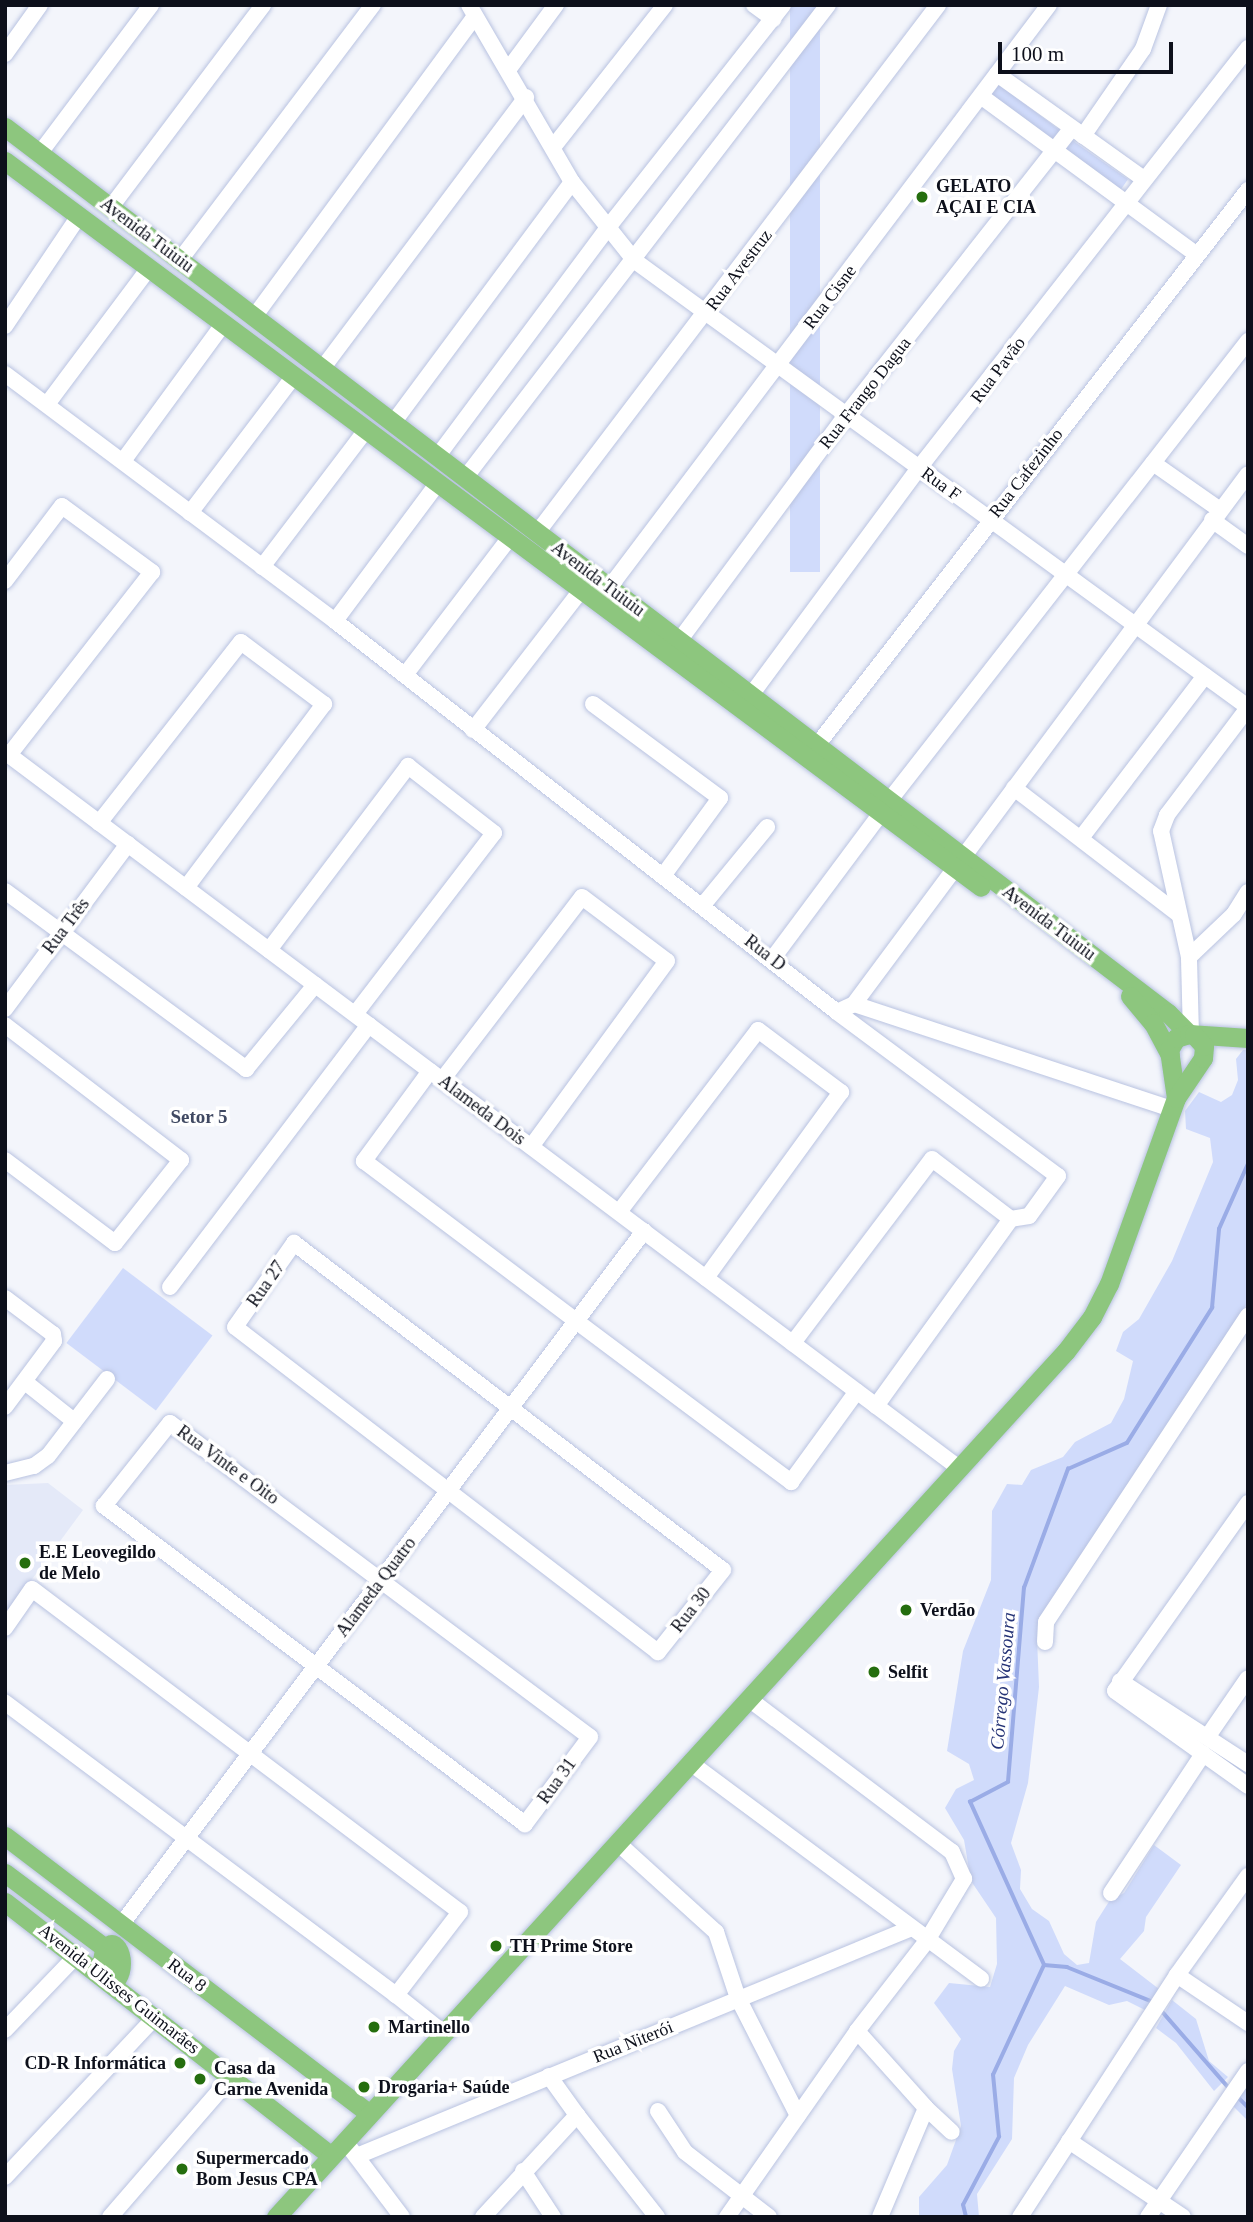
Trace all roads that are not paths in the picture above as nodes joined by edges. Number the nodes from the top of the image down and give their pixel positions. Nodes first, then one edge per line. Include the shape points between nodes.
1 (40, 5) edge
2 (151, 5) edge
3 (263, 5) edge
4 (373, 5) edge
5 (556, 5) edge
6 (665, 5) edge
7 (754, 5) edge
8 (783, 5) edge
9 (828, 5) edge
10 (938, 5) edge
11 (1049, 5) edge
12 (1156, 6) edge
13 (472, 11) edge
14 (774, 19) junction
15 (1248, 48) edge
16 (5, 54) edge
17 (508, 70) junction
18 (997, 74) junction
19 (526, 97) junction
20 (982, 97) junction
21 (5, 127) edge
22 (1077, 132) junction
23 (554, 146) junction
24 (1056, 149) junction
25 (40, 153) junction
26 (6, 162) edge
27 (1142, 178) junction
28 (572, 182) junction
29 (1248, 190) edge
30 (1125, 202) junction
31 (111, 207) junction
32 (79, 216) junction
33 (606, 230) junction
34 (1196, 254) junction
35 (180, 260) junction
36 (635, 261) junction
37 (149, 268) junction
38 (707, 313) junction
39 (254, 317) junction
40 (223, 323) junction
41 (5, 326) edge
42 (275, 333) junction
43 (1248, 341) edge
44 (260, 351) junction
45 (779, 365) junction
46 (322, 369) junction
47 (5, 374) edge
48 (294, 376) junction
49 (48, 403) junction
50 (846, 415) junction
51 (393, 423) junction
52 (366, 430) junction
53 (438, 457) junction
54 (123, 461) junction
55 (1153, 463) junction
56 (919, 468) junction
57 (1248, 474) edge
58 (465, 478) junction
59 (438, 483) junction
60 (190, 513) junction
61 (1216, 515) junction
62 (990, 519) junction
63 (537, 533) junction
64 (511, 536) junction
65 (1248, 546) edge
66 (262, 567) junction
67 (1063, 572) junction
68 (5, 581) edge
69 (610, 588) junction
70 (582, 589) junction
71 (623, 610) junction
72 (335, 621) junction
73 (1137, 626) junction
74 (679, 641) junction
75 (405, 675) junction
76 (1205, 676) junction
77 (751, 695) junction
78 (593, 704) dead end
79 (1248, 707) edge
80 (473, 730) junction
81 (812, 752) junction
82 (7, 754) edge
83 (1014, 788) junction
84 (885, 807) junction
85 (99, 822) junction
86 (766, 827) dead end
87 (1081, 838) junction
88 (128, 844) junction
89 (960, 863) junction
90 (663, 876) junction
91 (186, 888) junction
92 (5, 891) edge
93 (1248, 892) edge
94 (704, 905) junction
95 (1178, 914) junction
96 (61, 932) junction
97 (269, 950) junction
98 (1189, 957) junction
99 (773, 958) junction
100 (315, 985) junction
101 (854, 1004) junction
102 (5, 1009) edge
103 (838, 1012) junction
104 (355, 1014) junction
105 (5, 1025) edge
106 (369, 1025) junction
107 (1191, 1035) junction
108 (1248, 1039) edge
109 (1170, 1057) junction
110 (1200, 1061) junction
111 (436, 1075) junction
112 (1174, 1104) junction
113 (531, 1147) junction
114 (5, 1160) edge
115 (619, 1212) junction
116 (1011, 1219) junction
117 (643, 1231) junction
118 (706, 1278) junction
119 (170, 1287) dead end
120 (5, 1298) edge
121 (1248, 1317) edge
122 (576, 1321) junction
123 (793, 1343) junction
124 (107, 1380) dead end
125 (25, 1382) junction
126 (857, 1391) junction
127 (512, 1406) junction
128 (876, 1406) junction
129 (5, 1407) edge
130 (74, 1421) junction
131 (959, 1468) junction
132 (5, 1473) edge
133 (448, 1491) junction
134 (1245, 1512) edge
135 (382, 1578) junction
136 (5, 1628) edge
137 (1045, 1642) dead end
138 (317, 1666) junction
139 (1248, 1678) edge
140 (1120, 1681) junction
141 (750, 1700) junction
142 (5, 1702) edge
143 (1208, 1736) junction
144 (252, 1751) junction
145 (1203, 1754) junction
146 (692, 1764) junction
147 (1248, 1764) edge
148 (1248, 1786) edge
149 (5, 1836) edge
150 (186, 1839) junction
151 (620, 1845) junction
152 (5, 1873) edge
153 (1248, 1876) edge
154 (1111, 1893) dead end
155 (5, 1902) edge
156 (121, 1925) junction
157 (909, 1929) junction
158 (926, 1942) junction
159 (77, 1955) junction
160 (104, 1955) junction
161 (1177, 1975) junction
162 (981, 1979) dead end
163 (396, 1995) junction
164 (738, 1998) junction
165 (155, 2017) junction
166 (1248, 2023) edge
167 (5, 2029) edge
168 (857, 2031) junction
169 (444, 2034) junction
170 (1248, 2071) edge
171 (233, 2076) junction
172 (549, 2076) junction
173 (926, 2108) junction
174 (658, 2111) dead end
175 (369, 2113) junction
176 (577, 2115) junction
177 (798, 2116) junction
178 (952, 2132) dead end
179 (1069, 2141) junction
180 (344, 2150) junction
181 (523, 2171) junction
182 (5, 2177) edge
183 (742, 2197) junction
184 (1159, 2200) junction
185 (110, 2217) edge
186 (276, 2217) edge
187 (402, 2217) edge
188 (483, 2217) edge
189 (553, 2217) edge
190 (657, 2217) edge
191 (727, 2217) edge
192 (769, 2217) edge
193 (880, 2217) edge
194 (1020, 2217) edge
195 (1148, 2217) edge
196 (1183, 2217) edge

1 - 16 street
2 - 25 street
3 - 31 street
4 - 35 street
5 - 17 street
6 - 23 street
7 - 14 street
8 - 14 street
9 - 36 street
10 - 38 street, Rua Avestruz
11 - 18 street, Rua Cisne
12 - 22 street via 1143,49
13 - 17 street, Rua F
13 - 39 street
14 - 33 street
15 - 27 street, Rua Pavão
17 - 19 street, Rua F
18 - 20 street, Rua Cisne
18 - 22 street
19 - 23 street, Rua F
19 - 46 street
20 - 24 street
20 - 45 street, Rua Cisne
21 - 25 main road, Avenida Tuiuiu
22 - 24 street, Rua Frango Dagua
22 - 27 street
23 - 28 street, Rua F
24 - 30 street
24 - 50 street, Rua Frango Dagua
25 - 31 main road, Avenida Tuiuiu
26 - 32 main road, Avenida Tuiuiu
27 - 30 street, Rua Pavão
28 - 33 street, Rua F
28 - 51 street
29 - 34 street, Rua Cafezinho
30 - 34 street
30 - 56 street, Rua Pavão
31 - 35 main road, Avenida Tuiuiu
32 - 37 main road, Avenida Tuiuiu
32 - 41 street
33 - 36 street, Rua F
33 - 53 street
34 - 62 street, Rua Cafezinho
35 - 39 main road, Avenida Tuiuiu
36 - 38 street, Rua F
36 - 58 street
37 - 40 main road, Avenida Tuiuiu
37 - 49 street
38 - 45 street, Rua F
38 - 63 street, Rua Avestruz
39 - 42 main road, Avenida Tuiuiu
40 - 44 main road, Avenida Tuiuiu
40 - 54 street
42 - 44 main road
42 - 46 main road, Avenida Tuiuiu
43 - 55 street
44 - 48 main road, Avenida Tuiuiu
45 - 50 street, Rua F
45 - 69 street, Rua Cisne
46 - 51 main road, Avenida Tuiuiu
47 - 49 street, Rua D
48 - 52 main road, Avenida Tuiuiu
48 - 60 street
49 - 54 street, Rua D
50 - 56 street, Rua F
50 - 74 street, Rua Frango Dagua
51 - 53 main road, Avenida Tuiuiu
52 - 59 main road, Avenida Tuiuiu
52 - 66 street
53 - 58 main road, Avenida Tuiuiu
54 - 60 street, Rua D
55 - 61 street
55 - 67 street
56 - 62 street, Rua F
56 - 77 street, Rua Pavão
57 - 61 street
58 - 63 main road, Avenida Tuiuiu
59 - 64 main road, Avenida Tuiuiu
59 - 72 street
60 - 66 street, Rua D
61 - 65 street
61 - 73 street
62 - 67 street, Rua F
62 - 81 street, Rua Cafezinho
63 - 69 main road, Avenida Tuiuiu
64 - 70 main road, Avenida Tuiuiu
64 - 75 street
66 - 72 street, Rua D
67 - 73 street, Rua F
67 - 84 street
68 - 82 street via 62,506 152,572
69 - 71 main road, Avenida Tuiuiu
70 - 71 main road, Avenida Tuiuiu
70 - 80 street
71 - 74 main road, Avenida Tuiuiu
71 - 81 main road, Avenida Tuiuiu
72 - 75 street, Rua D
73 - 76 street, Rua F
73 - 83 street
74 - 77 main road, Avenida Tuiuiu
75 - 80 street, Rua D
76 - 79 street, Rua F
76 - 87 street
77 - 81 main road, Avenida Tuiuiu
78 - 90 street via 720,798
79 - 95 street via 1167,815 1161,831
80 - 90 street, Rua D
81 - 84 main road, Avenida Tuiuiu
82 - 85 street, Alameda Dois
83 - 87 street
83 - 89 street
84 - 89 main road, Avenida Tuiuiu
84 - 99 street
85 - 88 street, Alameda Dois
85 - 91 street via 241,642 324,704
86 - 94 street
87 - 95 street
88 - 91 street, Alameda Dois
88 - 96 street, Rua Três
89 - 101 street
89 - 107 main road, Avenida Tuiuiu via 1168,1013
89 - 109 main road, Avenida Tuiuiu via 1140,1005
90 - 94 street, Rua D
91 - 97 street, Alameda Dois
92 - 96 street
93 - 98 street via 1234,914
94 - 99 street, Rua D
95 - 98 street
96 - 100 street via 246,1069
96 - 102 street, Rua Três
97 - 100 street, Alameda Dois
97 - 104 street via 408,766 494,833
98 - 107 street
99 - 103 street, Rua D
100 - 104 street, Alameda Dois
101 - 103 street
101 - 112 street
103 - 116 street, Rua D via 1058,1176 1029,1216
104 - 106 street, Alameda Dois
105 - 114 street via 181,1160 115,1243
106 - 111 street, Alameda Dois
106 - 119 street
107 - 108 main road
107 - 109 main road via 1175,1038
107 - 110 main road via 1204,1046
108 - 110 main road
109 - 110 main road via 1183,1068
109 - 112 main road
110 - 112 main road
111 - 113 street, Alameda Dois
111 - 113 street via 582,897 667,961
111 - 122 street via 364,1161
112 - 131 main road via 1109,1284 1092,1317
113 - 115 street, Alameda Dois
115 - 117 street, Alameda Dois
115 - 118 street via 758,1030 841,1092
116 - 123 street via 932,1159
116 - 128 street
117 - 118 street, Alameda Dois
117 - 122 street, Alameda Quatro
118 - 123 street, Alameda Dois
120 - 125 street via 53,1335 51,1346
121 - 137 street via 1046,1622
122 - 126 street via 791,1482
122 - 127 street, Alameda Quatro
123 - 126 street, Alameda Dois
124 - 130 street
125 - 129 street
125 - 130 street
126 - 128 street, Alameda Dois
127 - 133 street, Alameda Quatro
127 - 133 street, Rua 30 via 723,1570 658,1652
127 - 133 street, Rua 27 via 294,1243 235,1327
128 - 131 street, Alameda Dois
130 - 132 street via 41,1462
131 - 141 main road
133 - 135 street, Alameda Quatro
134 - 140 street
135 - 138 street, Alameda Quatro
135 - 138 street, Rua 31 via 590,1737 526,1824
135 - 138 street, Rua Vinte e Oito via 170,1423 104,1506
136 - 144 street via 32,1589
138 - 144 street, Alameda Quatro
139 - 143 street
140 - 143 street
140 - 145 street via 1115,1690 1120,1698
141 - 146 main road
141 - 158 street via 952,1852 964,1879
142 - 150 street
143 - 147 street
144 - 150 street, Alameda Quatro
144 - 163 street via 460,1912
145 - 148 street
145 - 154 street
146 - 151 main road
146 - 157 street
149 - 156 main road, Rua 8
150 - 156 street, Alameda Quatro
150 - 163 street
151 - 164 street via 716,1931
151 - 169 main road
152 - 160 main road, Avenida Ulisses Guimarães
153 - 161 street
155 - 159 main road, Avenida Ulisses Guimarães
156 - 160 main road, Alameda Quatro
156 - 175 main road, Rua 8
157 - 158 street
157 - 164 street, Rua Niterói
158 - 162 street
158 - 168 street
159 - 160 main road, Avenida Ulisses Guimarães
159 - 167 street
160 - 165 main road, Avenida Ulisses Guimarães
161 - 166 street
161 - 179 street
163 - 169 street
164 - 172 street, Rua Niterói
164 - 177 street
165 - 171 main road, Avenida Ulisses Guimarães
165 - 182 street
168 - 173 street
168 - 177 street
169 - 175 main road
170 - 184 street
171 - 180 main road, Avenida Ulisses Guimarães
171 - 185 street
172 - 176 street
172 - 180 street, Rua Niterói
173 - 178 street
173 - 193 street
174 - 183 street via 685,2152
175 - 180 main road
176 - 181 street
176 - 190 street
177 - 183 street
179 - 184 street
179 - 194 street
180 - 186 main road
180 - 187 street
181 - 188 street
181 - 189 street
183 - 191 street
183 - 192 street
184 - 195 street
184 - 196 street

